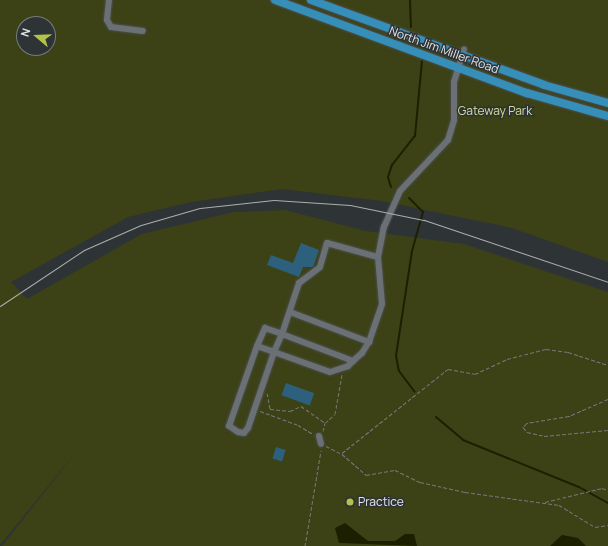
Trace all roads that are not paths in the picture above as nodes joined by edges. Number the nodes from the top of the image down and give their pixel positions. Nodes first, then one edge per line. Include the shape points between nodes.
1 (109, 0) edge
2 (275, 0) edge
3 (311, 0) edge
4 (143, 31) dead end
5 (464, 53) junction
6 (458, 68) junction
7 (608, 103) edge
8 (608, 116) edge
9 (378, 256) junction
10 (290, 312) junction
11 (282, 334) junction
12 (369, 342) junction
13 (257, 346) junction
14 (274, 352) junction
15 (353, 361) junction
16 (319, 436) road end
17 (321, 444) road end

1 - 4 lane via 107,20 111,27
2 - 6 main road, North Jim Miller Road
3 - 5 main road, North Jim Miller Road
5 - 6 lane
5 - 7 main road, North Jim Miller Road
6 - 8 main road, North Jim Miller Road via 546,99
6 - 9 lane via 452,93 454,120 450,135 441,149 400,191 384,227
9 - 10 lane via 327,243 320,267 299,283
9 - 12 lane via 382,304
10 - 11 lane
10 - 12 lane
11 - 13 lane via 265,328
11 - 14 lane
11 - 15 lane
12 - 15 lane
13 - 14 lane
13 - 14 lane via 229,426 244,433
14 - 15 lane via 330,372 343,369
16 - 17 lane

